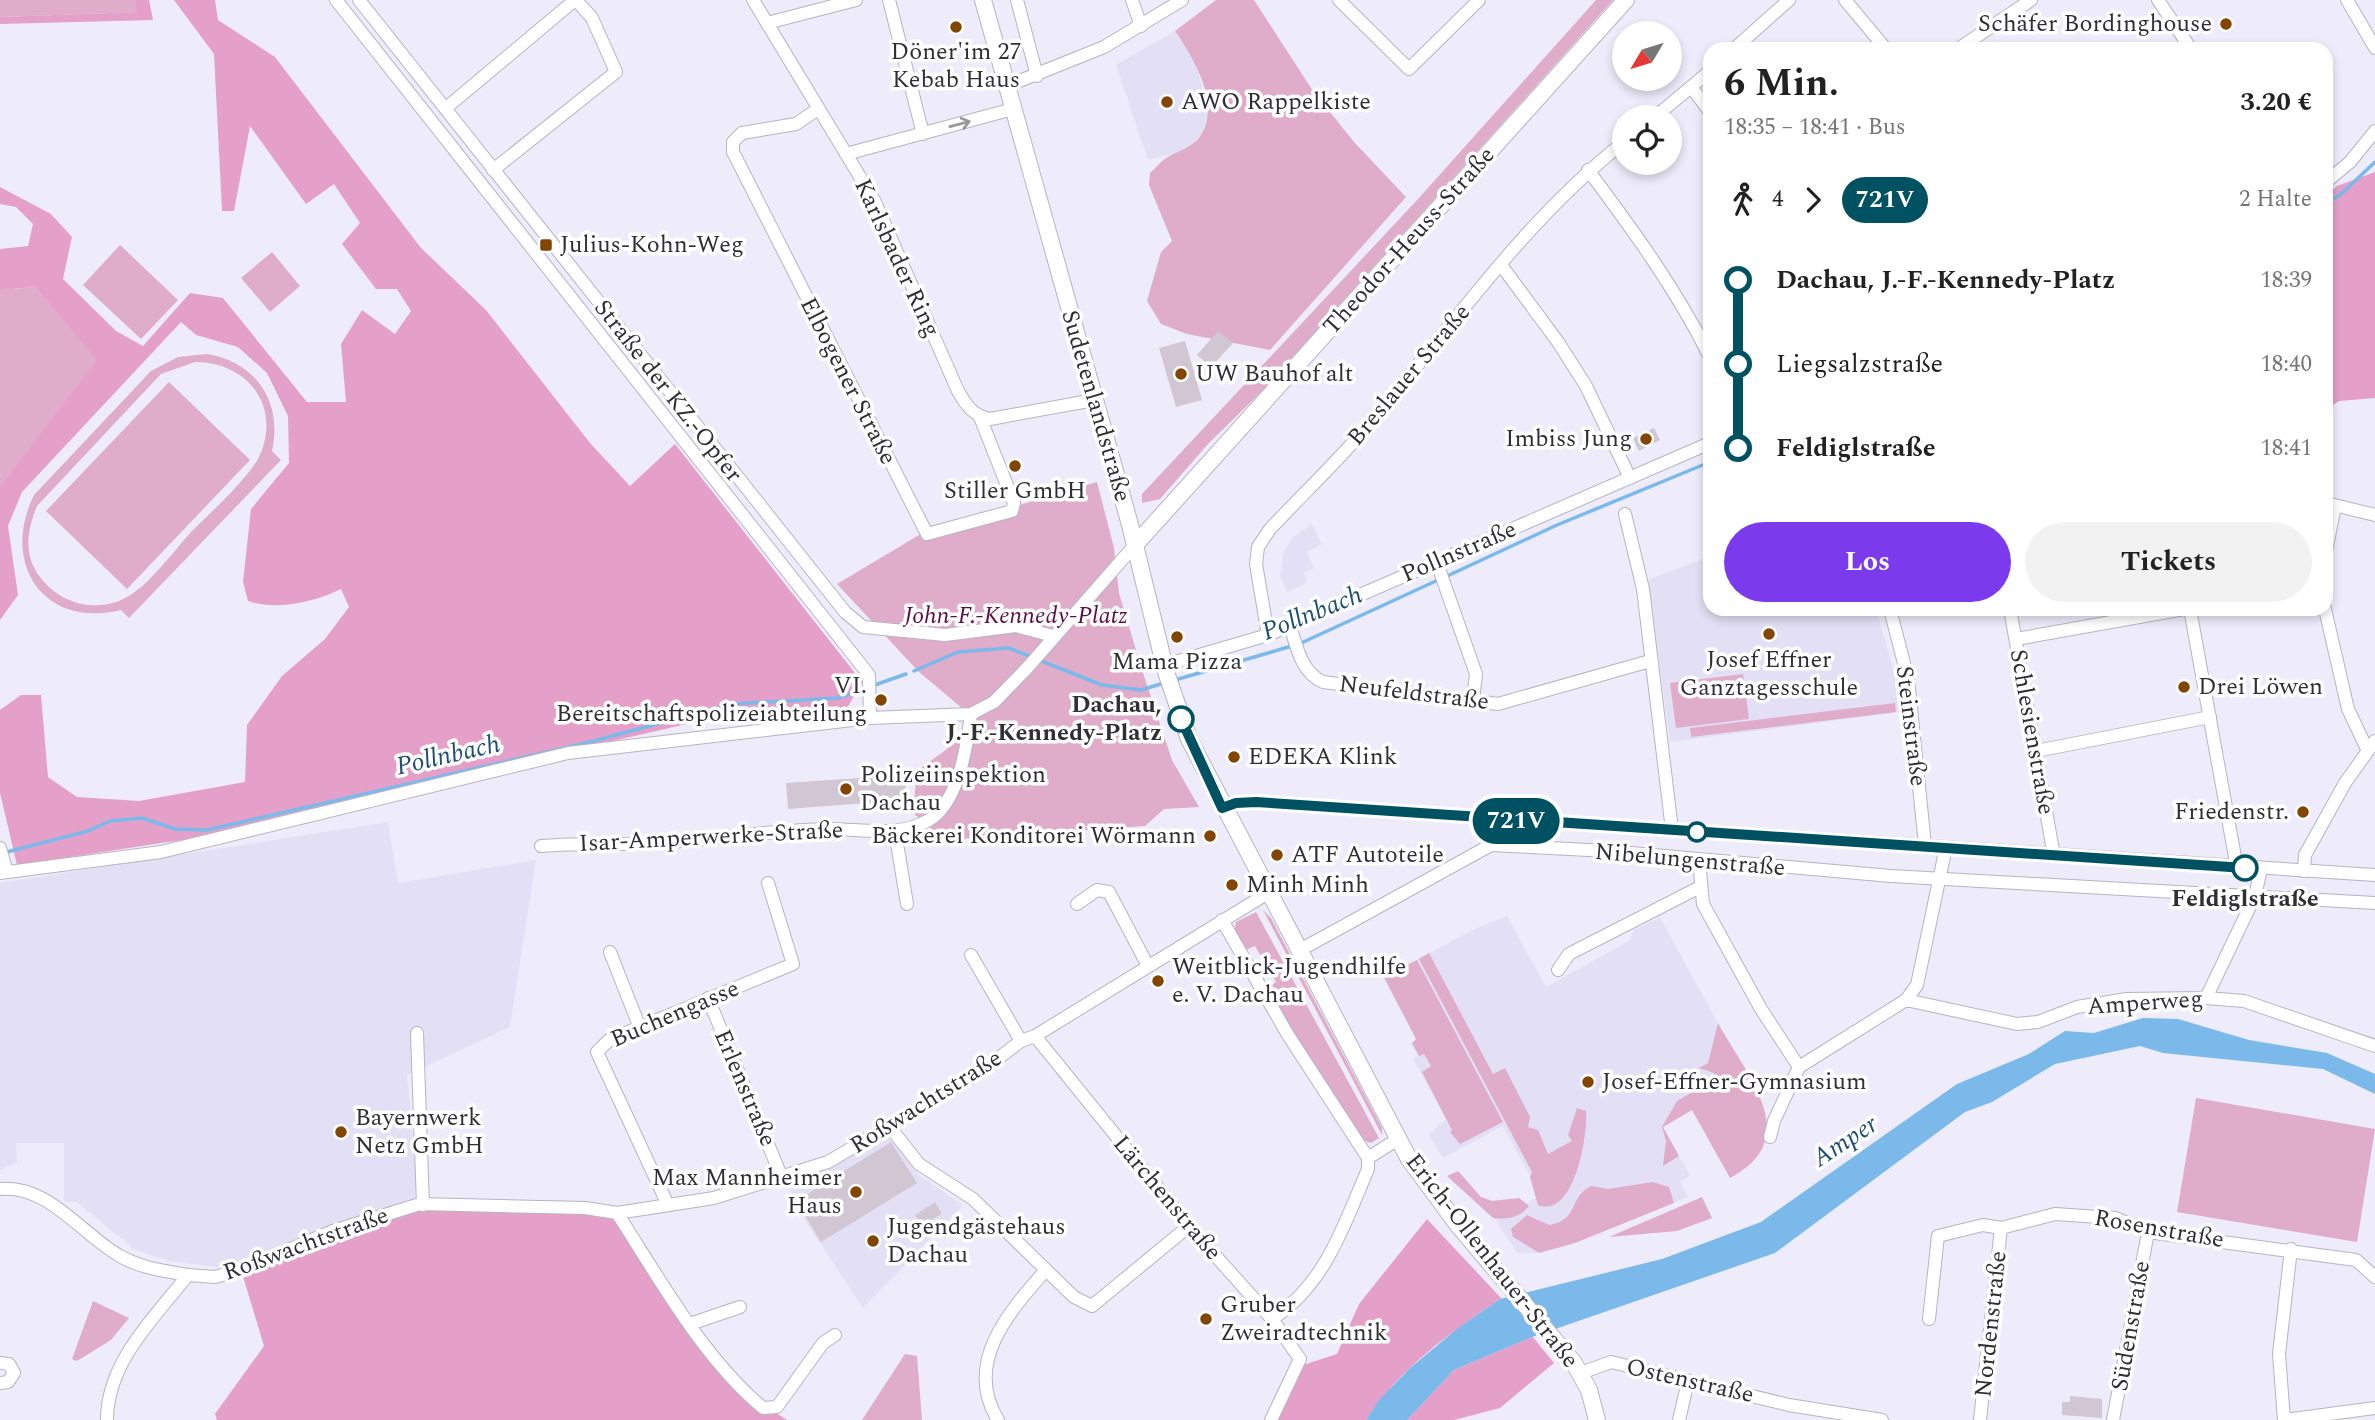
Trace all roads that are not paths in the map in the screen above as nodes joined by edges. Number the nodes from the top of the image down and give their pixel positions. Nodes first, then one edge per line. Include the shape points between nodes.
1 (336, 0) edge
2 (359, 0) edge
3 (575, 0) edge
4 (753, 0) edge
5 (856, 0) edge
6 (889, 0) edge
7 (983, 0) edge
8 (1017, 0) edge
9 (1132, 0) edge
10 (1182, 0) edge
11 (1339, 0) edge
12 (1479, 0) edge
13 (1626, 0) edge
14 (1789, 0) edge
15 (1844, 0) edge
16 (2031, 0) edge
17 (2158, 0) edge
18 (2347, 0) edge
19 (767, 23) junction
20 (1141, 26) junction
21 (1744, 42) edge
22 (1880, 42) edge
23 (1968, 42) edge
24 (2186, 42) edge
25 (2375, 48) edge
26 (1037, 76) junction
27 (1703, 78) edge
28 (1007, 86) junction
29 (1692, 88) junction
30 (1703, 103) edge
31 (1670, 105) edge
32 (446, 108) junction
33 (818, 109) junction
34 (1013, 109) junction
35 (2375, 131) edge
36 (923, 134) junction
37 (1612, 151) edge
38 (846, 154) junction
39 (494, 170) junction
40 (1588, 170) junction
41 (2333, 176) edge
42 (1501, 265) junction
43 (1703, 343) edge
44 (1094, 400) junction
45 (980, 417) junction
46 (1703, 446) edge
47 (1630, 478) junction
48 (2333, 505) edge
49 (1625, 514) dead end
50 (2375, 514) edge
51 (1135, 545) junction
52 (1441, 573) junction
53 (1891, 616) edge
54 (2011, 616) edge
55 (2145, 616) edge
56 (2191, 616) edge
57 (2327, 616) edge
58 (1290, 626) junction
59 (1053, 635) junction
60 (1268, 635) junction
61 (2016, 639) junction
62 (1650, 661) junction
63 (1166, 668) junction
64 (1473, 700) junction
65 (971, 714) junction
66 (2210, 717) junction
67 (870, 718) junction
68 (2371, 745) edge
69 (2036, 751) junction
70 (1222, 808) junction
71 (1672, 830) junction
72 (895, 831) junction
73 (1926, 845) junction
74 (541, 846) dead end
75 (1946, 847) junction
76 (2054, 856) junction
77 (1699, 860) junction
78 (3, 864) edge
79 (2237, 868) junction
80 (2261, 869) junction
81 (2304, 872) junction
82 (2375, 875) edge
83 (1938, 879) junction
84 (768, 883) dead end
85 (1700, 887) junction
86 (1268, 893) junction
87 (2255, 896) junction
88 (2375, 903) edge
89 (907, 904) dead end
90 (1077, 904) dead end
91 (1222, 920) junction
92 (1300, 950) junction
93 (610, 952) dead end
94 (971, 955) dead end
95 (1148, 966) junction
96 (1558, 970) dead end
97 (708, 998) junction
98 (2206, 998) junction
99 (1906, 1000) junction
100 (640, 1028) junction
101 (417, 1033) dead end
102 (1035, 1036) junction
103 (1021, 1041) junction
104 (2375, 1046) edge
105 (1799, 1067) junction
106 (888, 1126) junction
107 (1770, 1138) dead end
108 (1398, 1139) junction
109 (1368, 1158) junction
110 (782, 1178) junction
111 (0, 1189) edge
112 (667, 1203) junction
113 (424, 1205) junction
114 (617, 1213) junction
115 (1189, 1227) junction
116 (2001, 1228) junction
117 (2148, 1231) junction
118 (2291, 1249) junction
119 (1045, 1271) junction
120 (188, 1275) junction
121 (2375, 1277) edge
122 (740, 1307) dead end
123 (1272, 1319) junction
124 (1929, 1319) dead end
125 (690, 1324) junction
126 (835, 1335) dead end
127 (0, 1363) edge
128 (1581, 1373) junction
129 (1688, 1381) junction
130 (4, 1384) edge
131 (1789, 1405) junction
132 (2375, 1409) edge
133 (107, 1420) edge
134 (998, 1420) edge
135 (1271, 1420) edge
136 (1597, 1420) edge
137 (1679, 1420) edge
138 (1787, 1420) edge
139 (1882, 1420) edge
140 (1980, 1420) edge
141 (2113, 1420) edge
142 (2284, 1420) edge

1 - 67 street via 869,675
2 - 32 street, Straße der KZ.-Opfer
3 - 32 street
3 - 39 street via 592,18 616,72
4 - 19 street, Karlsbader Ring
5 - 19 street
6 - 36 street
7 - 28 street, Sudetenlandstraße
8 - 26 street
9 - 20 street
10 - 20 street
11 - 12 street via 1409,69
13 - 51 street, Theodor-Heuss-Straße
14 - 21 street
15 - 22 street
16 - 23 street
17 - 24 street
18 - 25 street
19 - 33 street, Karlsbader Ring
20 - 26 street
26 - 28 street
27 - 29 street
28 - 34 street, Sudetenlandstraße
29 - 30 street
29 - 31 street
32 - 39 street, Straße der KZ.-Opfer
33 - 38 street, Karlsbader Ring
33 - 45 street, Elbogener Straße via 796,124 742,134 733,142 733,152 927,534 1012,511 1014,503
36 -> 34 street
34 - 44 street, Sudetenlandstraße
35 - 41 street
36 - 38 street
37 - 40 street, Breslauer Straße
38 - 45 street, Karlsbader Ring via 874,200 963,400
39 - 59 street, Straße der KZ.-Opfer via 845,612 863,626 945,635 1016,626
40 - 42 street, Breslauer Straße
40 - 43 street via 1684,304
42 - 47 street via 1586,386
42 - 60 street, Breslauer Straße via 1370,424 1258,547 1256,564
44 - 45 street via 1034,413
44 - 51 street, Sudetenlandstraße
46 - 47 street, Pollnstraße
47 - 52 street, Pollnstraße
48 - 50 street
49 - 62 street via 1643,589
51 - 59 street, Theodor-Heuss-Straße
51 - 63 street, Sudetenlandstraße
52 - 58 street, Pollnstraße
52 - 64 street via 1476,674
53 - 73 street, Steinstraße via 1908,679
54 - 61 street, Schlesienstraße
55 - 61 street
56 - 66 street
57 - 68 street via 2348,709
58 - 60 street, Pollnstraße
58 - 64 street, Neufeldstraße via 1312,677 1323,682
59 - 65 street, Theodor-Heuss-Straße via 994,702
60 - 63 street, Pollnstraße
61 - 69 street, Schlesienstraße
62 - 64 street, Neufeldstraße via 1498,704
62 - 71 street
63 - 70 street, Sudetenlandstraße via 1189,739
65 - 67 street
65 - 72 street, Isar-Amperwerke-Straße via 967,754 944,804 929,820
66 - 69 street
66 - 79 street
67 - 78 street via 568,753 161,852
68 - 81 street via 2305,855
69 - 76 street, Schlesienstraße
70 - 71 street via 1256,802
70 - 86 street, Erich-Ollenhauer-Straße
71 - 73 street
72 - 74 street, Isar-Amperwerke-Straße via 829,829 637,844
72 - 89 street
73 - 75 street
75 - 76 street
75 - 83 street
76 - 79 street
77 - 83 street, Nibelungenstraße
77 - 85 street
77 - 92 street, Nibelungenstraße via 1491,845
79 - 80 street
80 - 81 street
80 - 87 street
81 - 82 street
83 - 87 street, Nibelungenstraße
83 - 99 street via 1917,985
84 - 97 street, Buchengasse via 793,964
85 - 96 street via 1569,954
85 - 105 street via 1703,904
86 - 91 street, Roßwachtstraße
86 - 92 street, Erich-Ollenhauer-Straße
87 - 88 street, Nibelungenstraße
87 - 98 street
90 - 95 street via 1097,890 1109,892
91 - 95 street, Roßwachtstraße
91 - 109 street, Erich-Ollenhauer-Straße via 1288,1035
92 - 108 street, Erich-Ollenhauer-Straße
93 - 100 street
94 - 103 street
95 - 102 street, Roßwachtstraße
97 - 100 street, Buchengasse
97 - 110 street, Erlenstraße
98 - 99 street, Amperweg via 2127,999 2017,1024
98 - 104 street, Amperweg via 2244,1001
99 - 105 street
100 - 112 street, Buchengasse via 609,1041 597,1052
101 - 113 street
102 - 103 street, Roßwachtstraße
102 - 115 street, Lärchenstraße
103 - 106 street, Roßwachtstraße via 979,1073
105 - 107 street
106 - 110 street, Roßwachtstraße via 828,1162
106 - 119 street via 919,1164 973,1199
108 - 109 street
108 - 128 street, Erich-Ollenhauer-Straße via 1424,1184
109 - 123 street via 1368,1169 1326,1265
110 - 112 street, Roßwachtstraße via 714,1198
111 - 120 street, Roßwachtstraße via 18,1187 40,1196 122,1258
112 - 114 street, Roßwachtstraße
113 - 114 street, Roßwachtstraße via 585,1208
113 - 120 street, Roßwachtstraße via 332,1231 241,1270 215,1277
114 - 125 street
115 - 119 street via 1092,1306 1074,1297
115 - 123 street, Lärchenstraße
116 - 117 street, Rosenstraße via 2055,1214 2115,1218
116 - 124 street, Rosenstraße via 1983,1225 1938,1236
116 - 140 street, Nordenstraße
117 - 118 street, Rosenstraße
117 - 141 street, Südenstraße
118 - 121 street, Rosenstraße via 2356,1260
118 - 142 street via 2279,1354
119 - 134 street via 1009,1312 989,1348 988,1393
120 - 133 street, Roßwachtstraße via 133,1344 113,1383
122 - 125 street
123 - 135 street, Lärchenstraße via 1300,1359
125 - 126 street via 746,1394 762,1408 771,1409 822,1343
127 - 130 street via 13,1370 11,1380
128 - 129 street, Ostenstraße via 1611,1363
128 - 136 street, Erich-Ollenhauer-Straße
129 - 131 street, Ostenstraße
129 - 137 street
131 - 138 street
131 - 139 street, Ostenstraße
132 - 142 street

